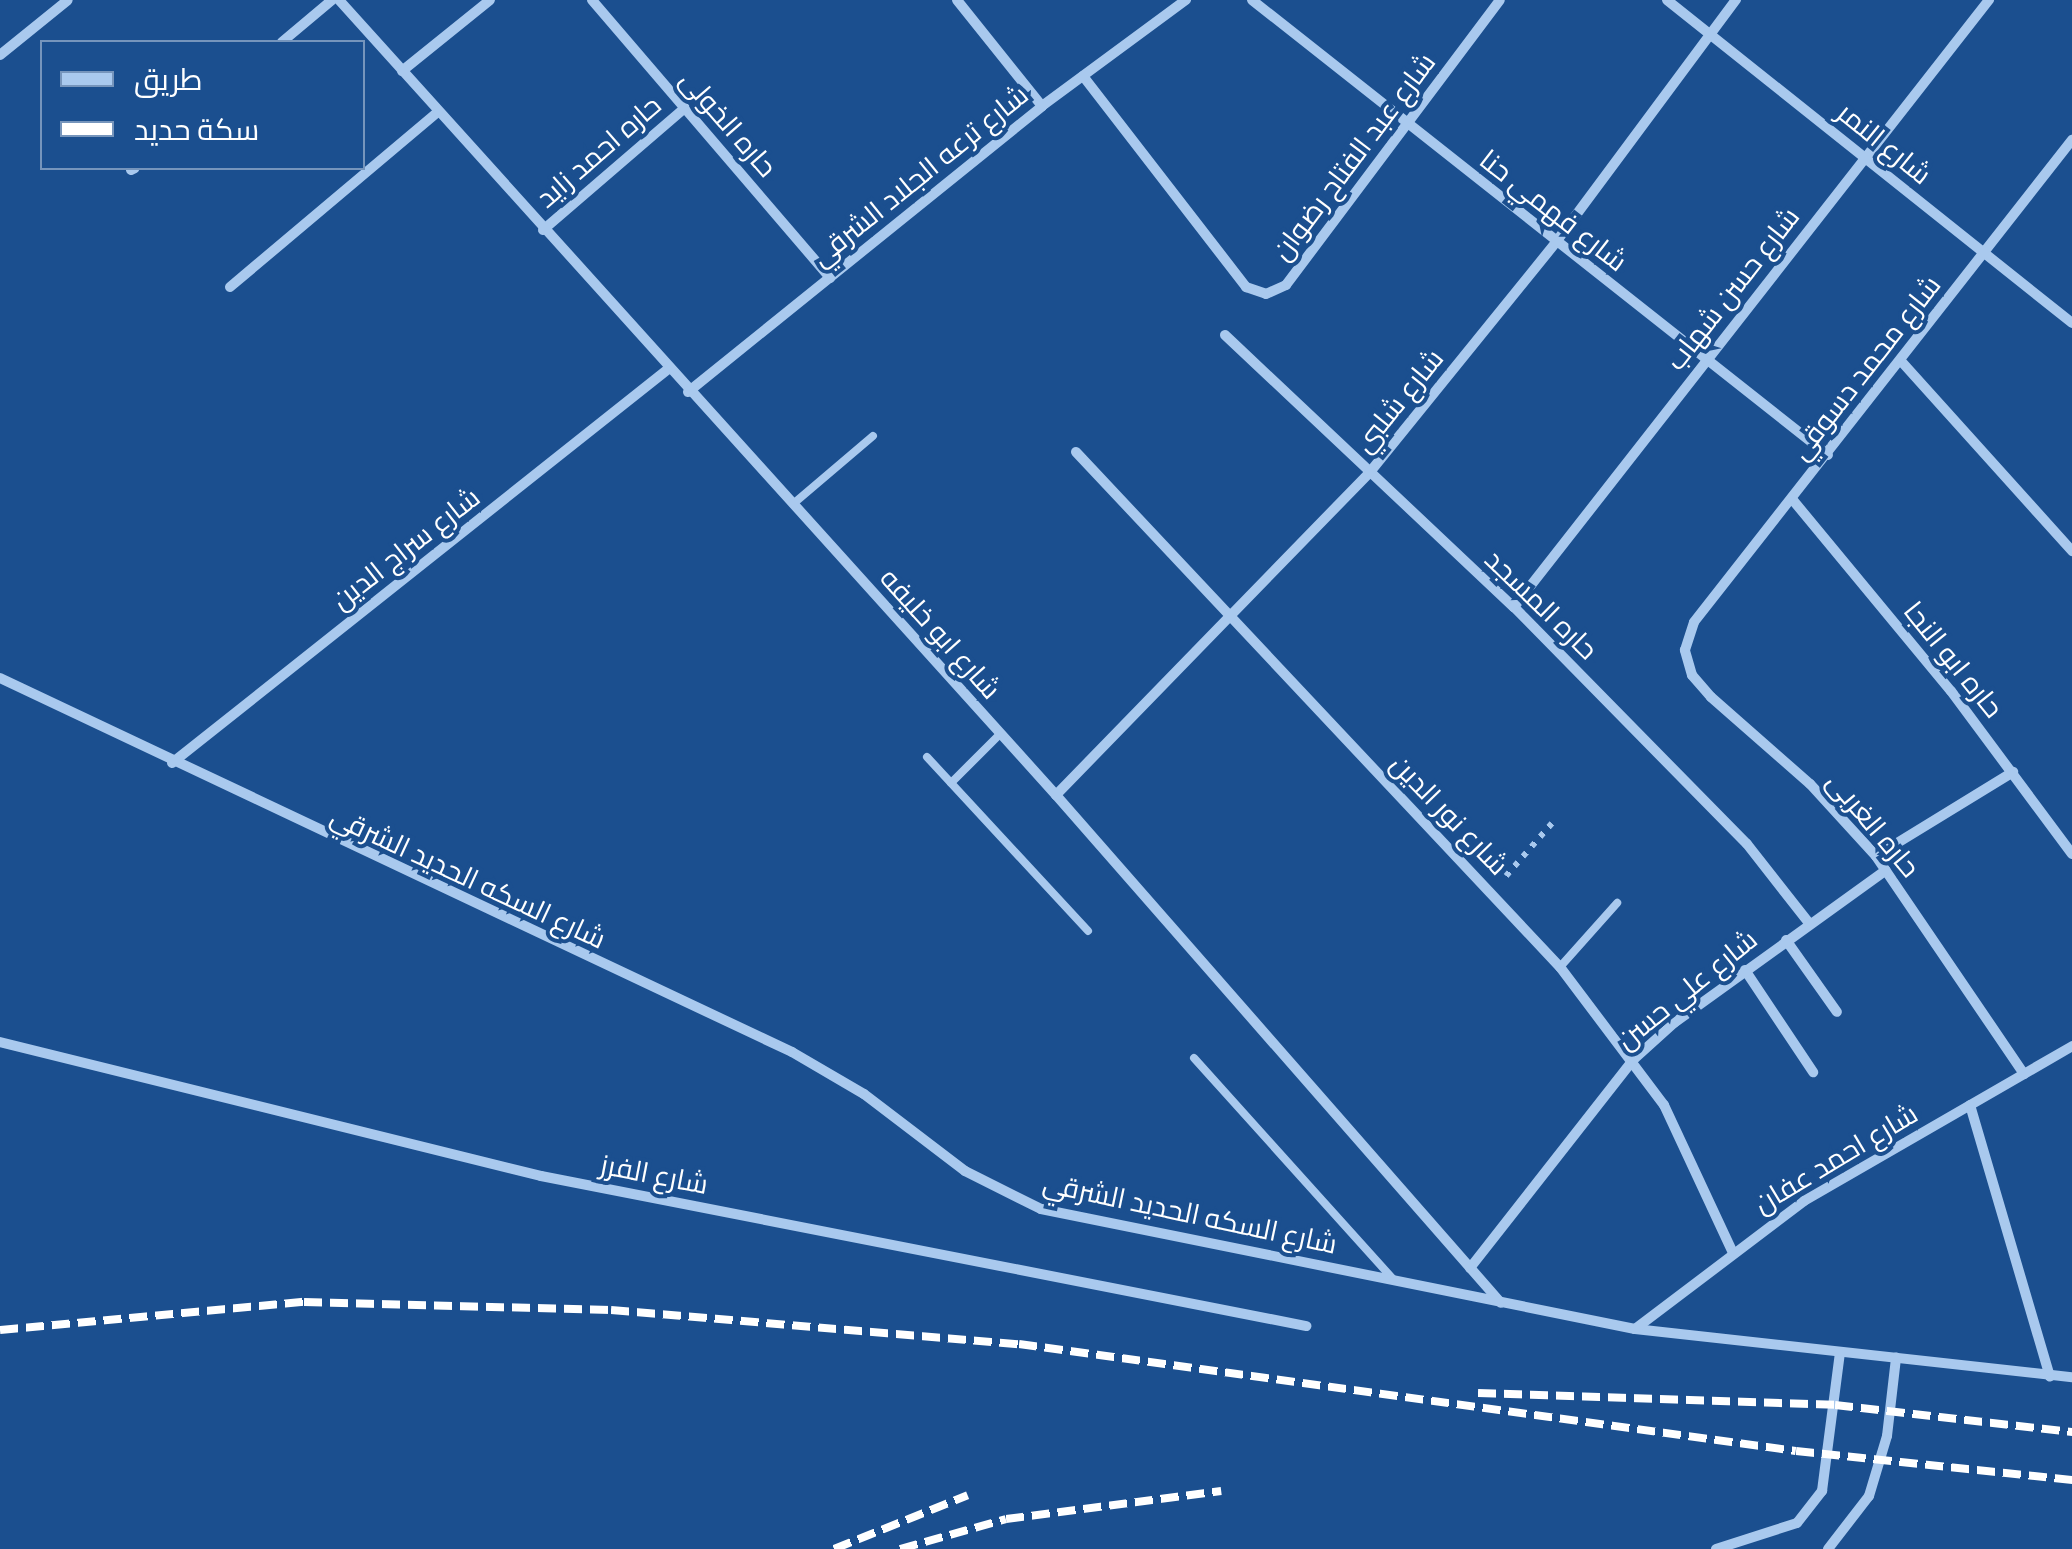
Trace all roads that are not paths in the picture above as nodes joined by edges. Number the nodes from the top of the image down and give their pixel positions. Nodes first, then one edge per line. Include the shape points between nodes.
1 (68, 0) edge
2 (335, 0) edge
3 (490, 0) edge
4 (592, 0) edge
5 (957, 0) edge
6 (1186, 0) edge
7 (1252, 0) edge
8 (1500, 0) edge
9 (1667, 0) edge
10 (1736, 0) edge
11 (1988, 0) edge
12 (1710, 34) junction
13 (285, 40) edge
14 (0, 55) edge
15 (402, 70) junction
16 (1084, 76) junction
17 (1042, 106) junction
18 (684, 108) junction
19 (438, 112) junction
20 (1407, 126) junction
21 (2072, 140) edge
22 (1865, 158) junction
23 (544, 230) junction
24 (1556, 242) junction
25 (1984, 253) junction
26 (830, 278) junction
27 (230, 287) dead end
28 (2072, 323) edge
29 (1225, 335) dead end
30 (1706, 358) junction
31 (1901, 362) junction
32 (668, 370) junction
33 (688, 392) junction
34 (874, 436) dead end
35 (1076, 452) dead end
36 (1828, 454) junction
37 (1370, 472) junction
38 (1792, 499) junction
39 (792, 506) junction
40 (2072, 551) edge
41 (1514, 607) junction
42 (1228, 617) junction
43 (1694, 622) joint
44 (0, 678) edge
45 (1000, 734) junction
46 (926, 758) dead end
47 (172, 763) junction
48 (2013, 772) junction
49 (951, 784) junction
50 (1056, 795) junction
51 (2072, 854) edge
52 (1876, 856) junction
53 (1886, 870) junction
54 (1617, 902) dead end
55 (1810, 923) junction
56 (1088, 931) dead end
57 (1786, 940) junction
58 (1560, 967) junction
59 (1746, 970) junction
60 (1837, 1012) dead end
61 (0, 1042) edge
62 (2072, 1046) edge
63 (1194, 1058) dead end
64 (1634, 1059) junction
65 (1812, 1072) dead end
66 (2024, 1074) junction
67 (1970, 1105) junction
68 (1732, 1251) junction
69 (1470, 1268) junction
70 (1394, 1280) junction
71 (1502, 1304) junction
72 (1306, 1326) dead end
73 (1635, 1329) junction
74 (1840, 1353) junction
75 (1896, 1358) junction
76 (2050, 1376) junction
77 (2072, 1377) edge
78 (1716, 1549) edge
79 (1828, 1549) edge

1 - 14 street
2 - 13 street
2 - 15 street, شارع ابو خليفه
3 - 15 street
4 - 18 street, حاره الخولى
5 - 17 street
6 - 16 street, شارع ترعه الجلاد الشرقي
7 - 20 street, شارع فهمي حنا
8 - 20 street, شارع عبد الفتاح رضوان
9 - 12 street, شارع النمر
10 - 12 street, شارع شلبي
11 - 22 street, شارع حسن شهاب
12 - 22 street, شارع النمر
12 - 24 street, شارع شلبي
15 - 19 street, شارع ابو خليفه
16 - 17 street, شارع ترعه الجلاد الشرقي
16 - 20 street, شارع عبد الفتاح رضوان via 1246,287 1266,294 1286,285
17 - 26 street, شارع ترعه الجلاد الشرقي
18 - 23 street, حاره احمد زايد
18 - 26 street, حاره الخولى
19 - 23 street, شارع ابو خليفه
19 - 27 street
20 - 24 street, شارع فهمي حنا
21 - 25 street, شارع محمد دسوقي
22 - 25 street, شارع النمر
22 - 30 street, شارع حسن شهاب
23 - 32 street, شارع ابو خليفه
24 - 30 street, شارع فهمي حنا
24 - 37 street, شارع شلبي
25 - 28 street, شارع النمر
25 - 31 street, شارع محمد دسوقي
26 - 33 street, شارع ترعه الجلاد الشرقي
29 - 37 street, حاره المسجد
30 - 36 street, شارع فهمي حنا
30 - 41 street, شارع حسن شهاب
31 - 36 street, شارع محمد دسوقي
31 - 40 street
32 - 33 street, شارع ابو خليفه
32 - 47 street, شارع سراج الدين
33 - 39 street, شارع ابو خليفه
34 - 39 lane
35 - 42 street, شارع نور الدين
36 - 38 street, شارع محمد دسوقي
37 - 41 street, حاره المسجد
37 - 42 street, شارع شلبي
38 - 43 street, شارع محمد دسوقي
38 - 48 street, حاره ابو النجا
39 - 45 street, شارع ابو خليفه
41 - 55 street, حاره المسجد via 1747,844
42 - 50 street, شارع شلبي
42 - 58 street, شارع نور الدين
43 - 52 street, حاره الغربى via 1685,650 1692,675 1810,784
44 - 47 street, شارع السكه الحديد الشرقي
45 - 49 lane
45 - 50 street, شارع ابو خليفه
46 - 49 lane
47 - 70 street, شارع السكه الحديد الشرقي via 792,1052 864,1094 1001,1193 1041,1209
48 - 51 street, حاره ابو النجا
48 - 52 street
49 - 56 lane
50 - 69 street, شارع ابو خليفه
52 - 53 street, حاره الغربى
53 - 55 street, شارع علي حسن
53 - 66 street, حاره الغربى
54 - 58 lane
55 - 57 street, شارع علي حسن
57 - 59 street, شارع علي حسن
57 - 60 street
58 - 64 street, شارع نور الدين
59 - 64 street, شارع علي حسن
59 - 65 street
61 - 72 street, شارع الفرز via 540,1176
62 - 66 street, شارع احمد عفان
63 - 70 lane
64 - 68 street, شارع نور الدين via 1690,1153
64 - 69 street, شارع علي حسن
66 - 67 street, شارع احمد عفان
67 - 68 street, شارع احمد عفان
67 - 76 street
68 - 73 street, شارع احمد عفان
69 - 71 street, شارع ابو خليفه
70 - 71 street, شارع السكه الحديد الشرقي
71 - 73 street, شارع السكه الحديد الشرقي
73 - 74 street, شارع السكه الحديد الشرقي
74 - 75 street, شارع السكه الحديد الشرقي
74 - 78 street via 1832,1450 1816,1501 1781,1531
75 - 76 street, شارع السكه الحديد الشرقي
75 - 79 street via 1887,1436 1869,1496
76 - 77 street, شارع السكه الحديد الشرقي

